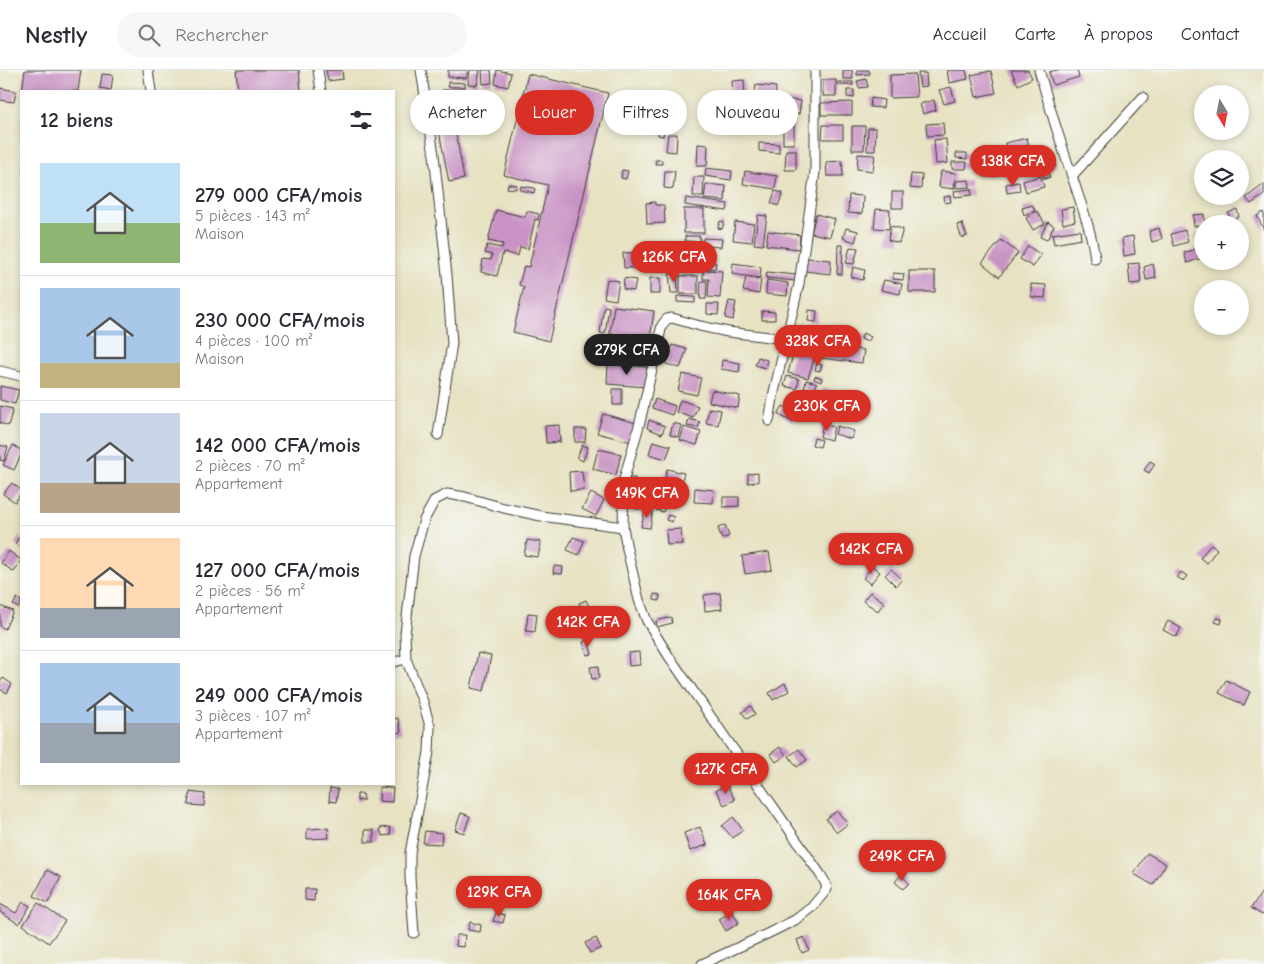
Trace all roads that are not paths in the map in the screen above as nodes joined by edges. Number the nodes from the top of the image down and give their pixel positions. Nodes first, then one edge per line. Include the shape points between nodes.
1 (148, 70) edge
2 (318, 70) edge
3 (421, 70) edge
4 (815, 70) edge
5 (1039, 70) edge
6 (151, 90) edge
7 (321, 90) edge
8 (1143, 97) dead end
9 (1072, 176) junction
10 (1095, 259) dead end
11 (786, 339) junction
12 (0, 371) edge
13 (20, 376) edge
14 (769, 421) dead end
15 (438, 435) dead end
16 (623, 527) junction
17 (406, 659) junction
18 (395, 662) edge
19 (414, 934) dead end
20 (702, 964) edge

1 - 6 street
2 - 7 street
3 - 15 street via 434,155 452,343
4 - 11 street via 815,172 799,284
5 - 9 street
8 - 9 street
9 - 10 street via 1093,242
11 - 14 street
11 - 16 street via 728,332 667,319 662,325 624,479
12 - 13 street
16 - 17 street via 541,516 447,494 436,500 424,520 414,556 405,634
16 - 20 street via 639,600 647,621 820,874 827,889 795,920
17 - 18 street
17 - 19 street via 430,726 429,752 410,853

